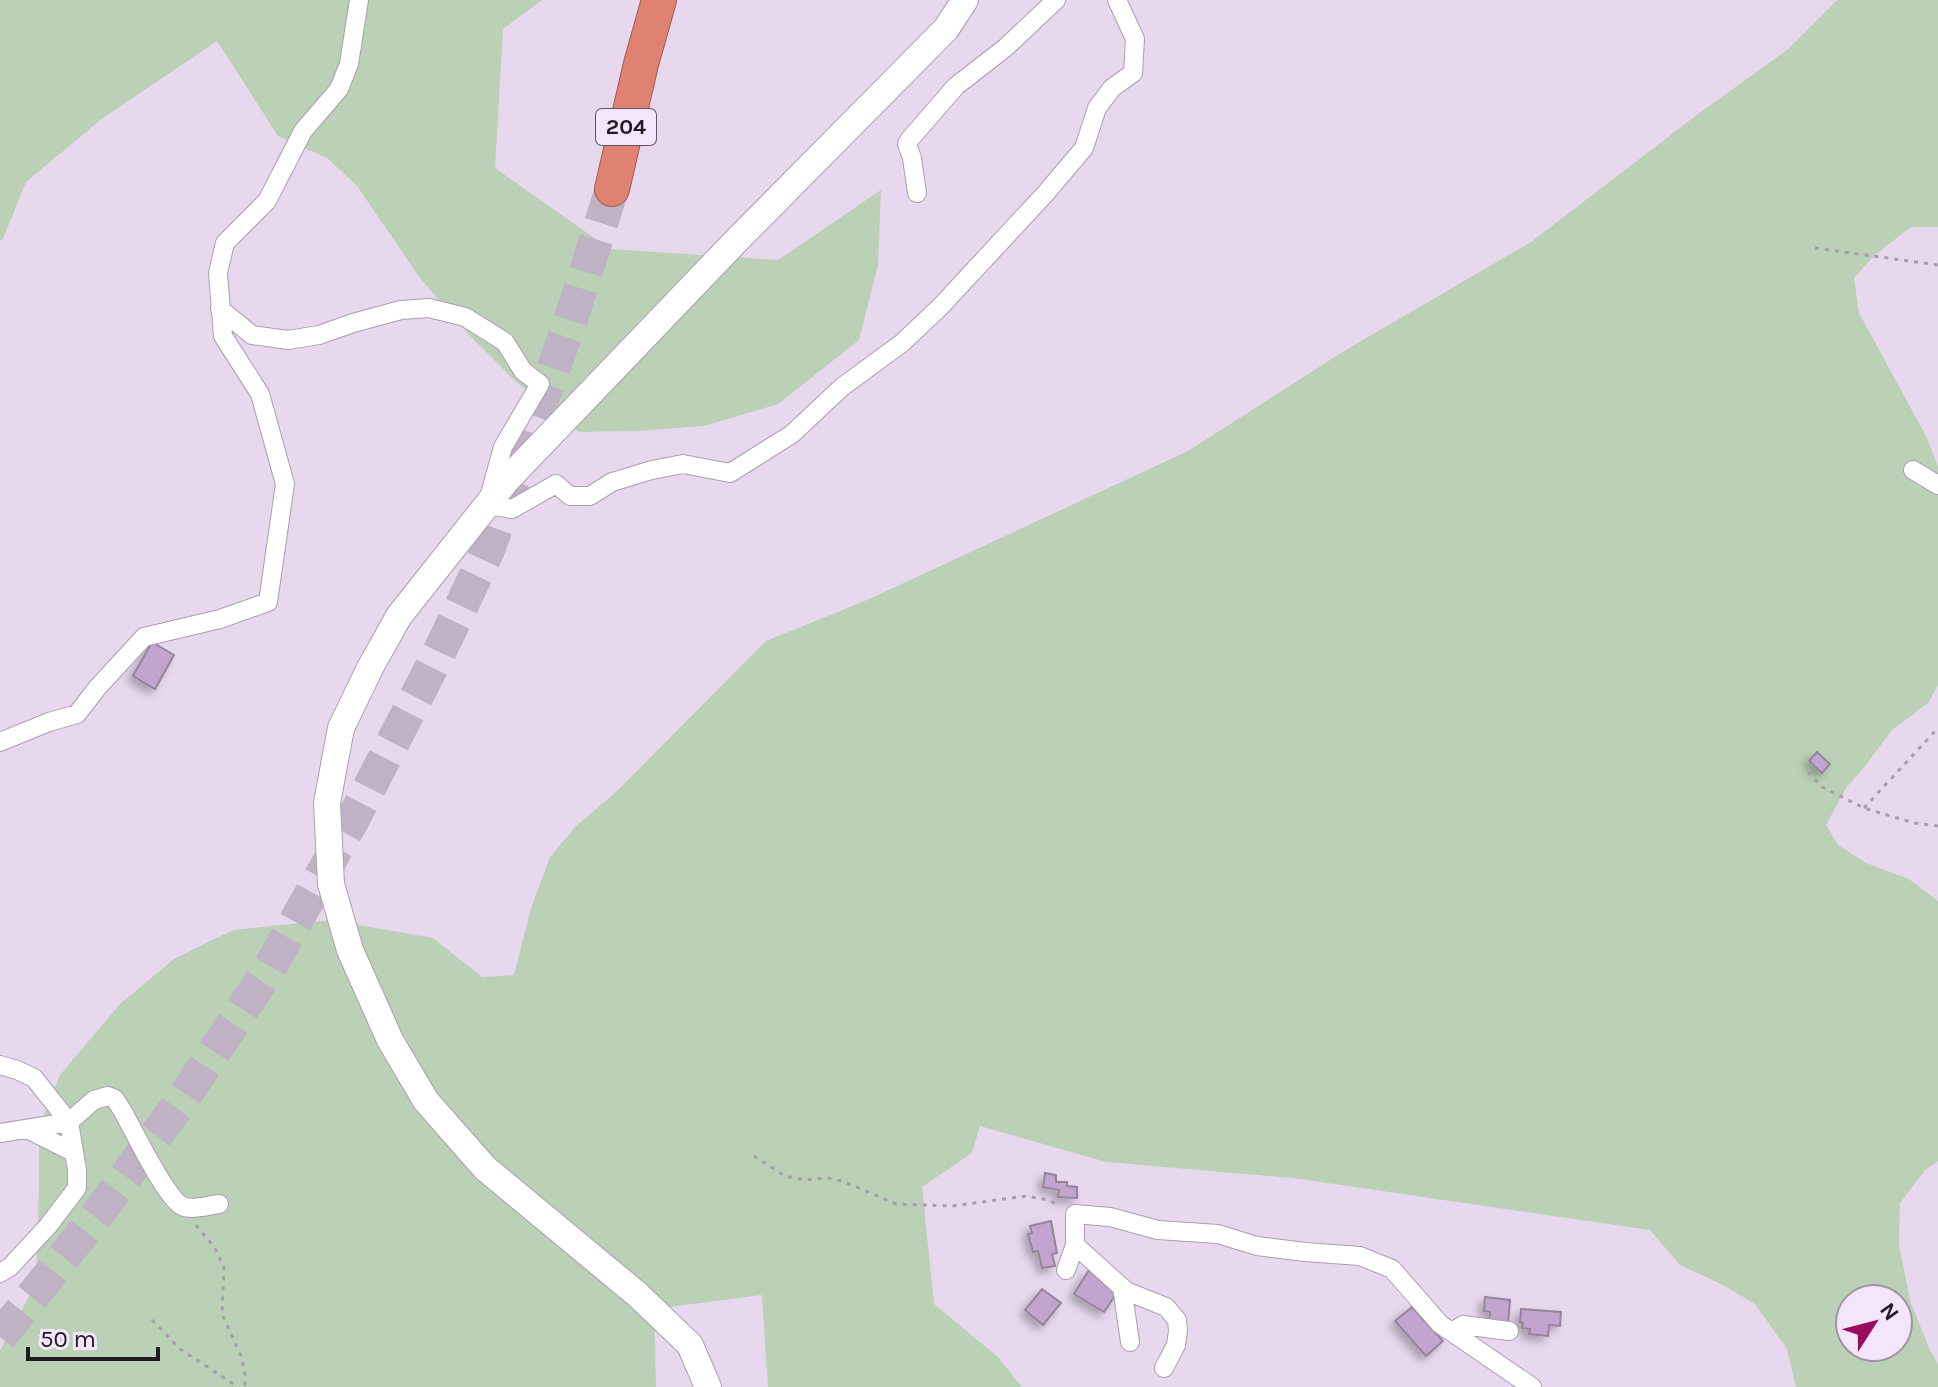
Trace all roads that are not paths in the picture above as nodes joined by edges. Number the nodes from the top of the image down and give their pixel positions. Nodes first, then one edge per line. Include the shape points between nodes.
1 (359, 0) edge
2 (643, 0) edge
3 (659, 0) edge
4 (965, 0) edge
5 (1056, 0) edge
6 (1117, 0) edge
7 (641, 64) junction
8 (612, 189) tunnel mouth
9 (917, 193) dead end
10 (220, 309) junction
11 (1913, 470) dead end
12 (1938, 485) edge
13 (487, 505) junction
14 (0, 742) edge
15 (0, 1065) edge
16 (69, 1122) junction
17 (27, 1129) junction
18 (0, 1133) edge
19 (73, 1152) junction
20 (219, 1204) dead end
21 (1075, 1245) junction
22 (1066, 1270) dead end
23 (0, 1273) edge
24 (1122, 1287) junction
25 (1509, 1331) dead end
26 (1452, 1332) junction
27 (1130, 1342) dead end
28 (1164, 1368) dead end
29 (708, 1387) edge
30 (1532, 1387) edge

1 - 10 street via 349,64 339,89 303,131 267,201 225,243 218,273
2 - 7 highway
3 - 7 highway
4 - 13 street via 946,29 736,241
5 - 9 street via 956,86 910,139
6 - 13 street via 1135,39 1133,73 1097,108 1084,148 941,306 792,434 730,473 683,464 612,482 590,496 570,496 556,484 512,509
7 - 8 highway, 204
10 - 13 street via 252,335 288,340 401,310 429,308 465,317 505,342 523,371 540,384 503,447
10 - 14 street via 223,336 260,394 285,484 268,602 144,637 77,714
11 - 12 street
13 - 29 street via 399,616 341,728 327,803 331,884 350,950 390,1040 426,1101 485,1168 690,1345
15 - 16 street via 34,1078
16 - 17 street
16 - 19 street
16 - 20 street via 94,1100 115,1099 163,1186 181,1206
17 - 18 street
17 - 19 street
19 - 23 street via 77,1188 48,1226
21 - 22 street
21 - 24 street
21 - 26 street via 1075,1214 1158,1230 1218,1234 1257,1246 1360,1256 1392,1269
24 - 27 street
24 - 28 street via 1166,1307 1177,1320 1176,1345
25 - 26 street via 1463,1325
26 - 30 street

